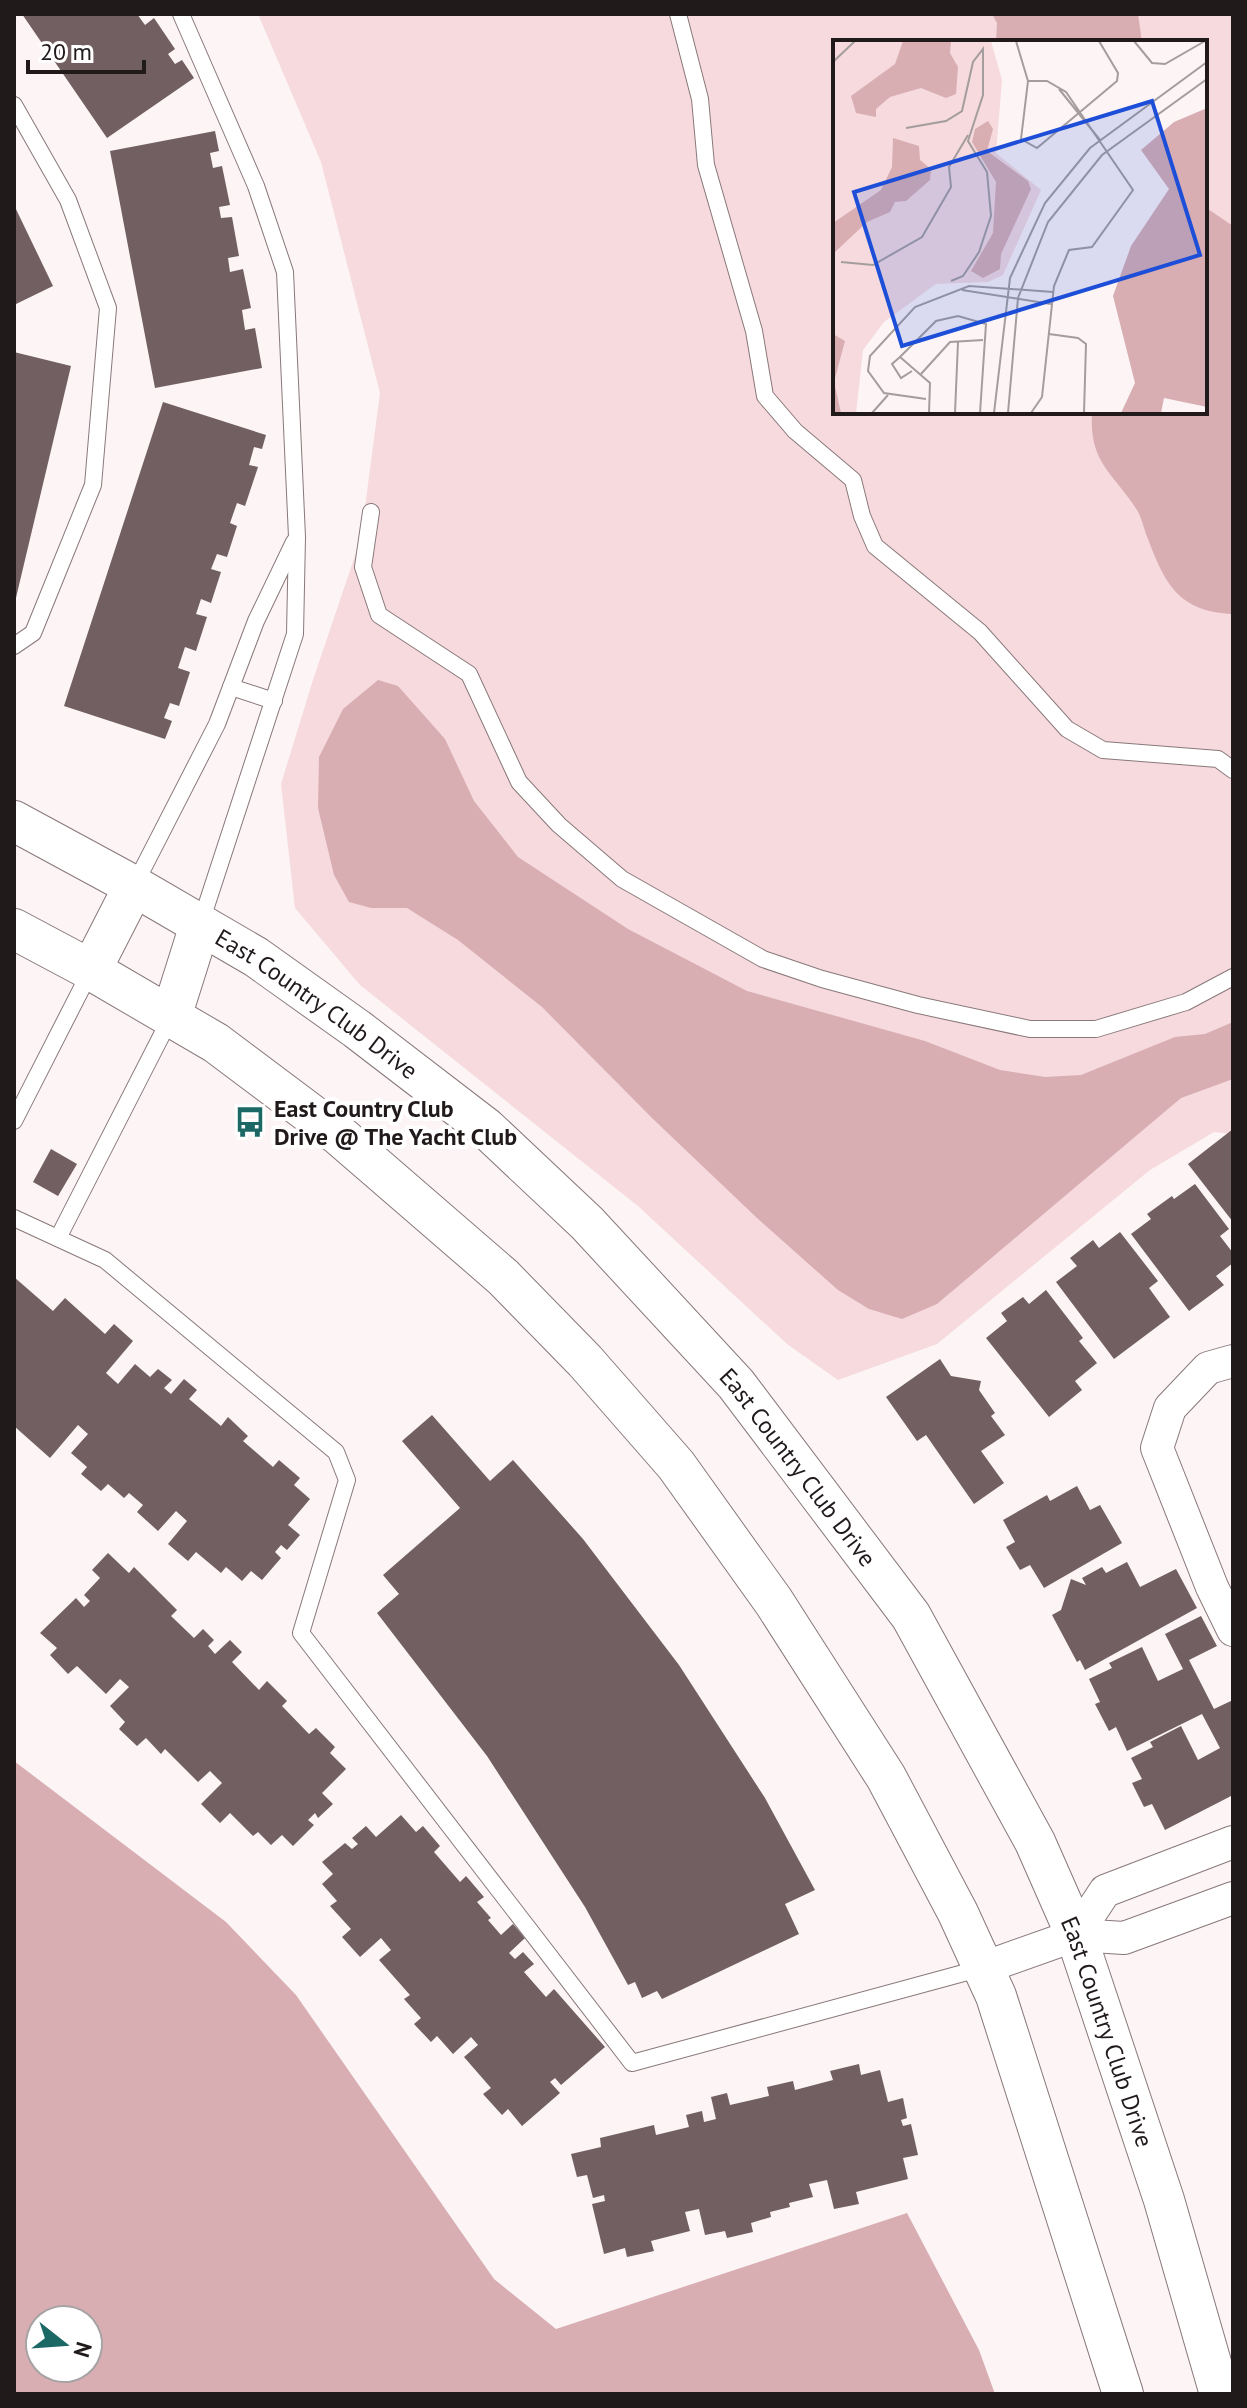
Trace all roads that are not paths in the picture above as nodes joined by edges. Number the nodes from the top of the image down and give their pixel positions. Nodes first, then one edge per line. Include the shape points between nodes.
1 (181, 14) edge
2 (678, 14) edge
3 (14, 105) edge
4 (371, 512) dead end
5 (297, 537) junction
6 (14, 646) edge
7 (231, 687) junction
8 (274, 701) junction
9 (1233, 770) edge
10 (14, 821) edge
11 (134, 886) junction
12 (200, 925) junction
13 (14, 929) edge
14 (91, 970) junction
15 (1233, 977) edge
16 (171, 1017) junction
17 (14, 1121) edge
18 (14, 1218) edge
19 (58, 1238) junction
20 (1221, 1365) edge
21 (1233, 1630) edge
22 (1233, 1842) edge
23 (1233, 1898) edge
24 (1076, 1935) junction
25 (983, 1968) junction
26 (1123, 2394) edge
27 (1220, 2394) edge

1 - 5 lane via 256,186 285,272
2 - 9 lane via 700,99 706,165 754,331 765,396 795,431 853,480 875,546 980,632 1067,729 1103,750 1218,759
3 - 6 lane via 68,200 108,308 93,485 33,633
4 - 15 lane via 363,567 379,615 469,674 519,782 559,825 622,879 727,940 822,979 1030,1029 1096,1029 1186,1002
5 - 7 lane
5 - 8 lane via 295,634
7 - 8 lane
7 - 11 lane
8 - 12 lane
10 - 11 street, East Country Club Drive
11 - 12 street, East Country Club Drive
11 - 14 street
12 - 16 street
12 - 24 street, East Country Club Drive via 256,957 486,1128 587,1223 736,1384 911,1616 1035,1842
13 - 14 street
14 - 16 street
14 - 17 lane
16 - 19 lane
16 - 25 street via 216,1043 340,1136 503,1277 676,1465 774,1602 886,1777
18 - 19 lane
19 - 25 lane via 105,1260 336,1452 347,1480 301,1633 632,2063
20 - 21 street via 1170,1408 1157,1448
22 - 24 street via 1105,1891
23 - 24 street via 1124,1938
24 - 25 street
24 - 27 street, East Country Club Drive via 1164,2200
25 - 26 street

